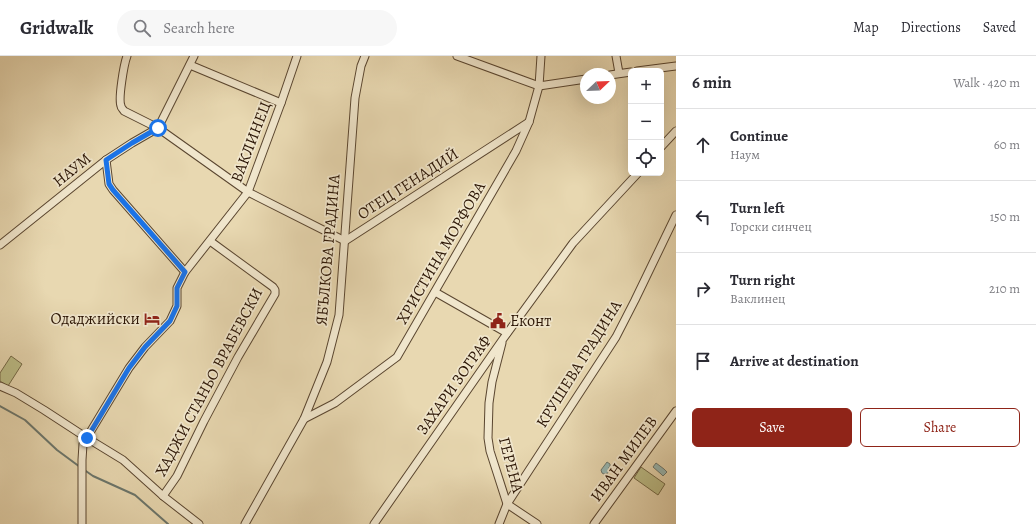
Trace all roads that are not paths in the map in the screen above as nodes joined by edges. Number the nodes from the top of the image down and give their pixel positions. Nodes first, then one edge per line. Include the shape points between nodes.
1 (127, 56) edge
2 (194, 56) edge
3 (296, 56) edge
4 (365, 56) edge
5 (457, 56) edge
6 (541, 56) edge
7 (616, 56) edge
8 (190, 65) junction
9 (676, 66) edge
10 (660, 68) edge
11 (628, 72) edge
12 (619, 73) junction
13 (616, 74) edge
14 (580, 80) edge
15 (539, 86) junction
16 (281, 103) junction
17 (529, 122) junction
18 (158, 128) junction
19 (676, 131) edge
20 (664, 144) edge
21 (106, 160) junction
22 (635, 176) edge
23 (248, 192) junction
24 (676, 216) edge
25 (210, 241) junction
26 (345, 241) junction
27 (0, 245) edge
28 (185, 272) junction
29 (435, 292) junction
30 (505, 336) junction
31 (0, 386) edge
32 (676, 411) edge
33 (304, 419) junction
34 (87, 438) junction
35 (163, 496) junction
36 (507, 504) junction
37 (82, 524) edge
38 (199, 524) edge
39 (244, 524) edge
40 (374, 524) edge
41 (499, 524) edge
42 (537, 524) edge
43 (594, 524) edge

1 - 18 street via 123,68 121,107
2 - 8 street
3 - 16 street, ВАКЛИНЕЦ
4 - 26 street, ЯБЪЛКОВА ГРАДИНА via 355,98
5 - 15 street
6 - 15 street, ХРИСТИНА МОРФОВА
7 - 12 street
8 - 16 street
8 - 18 street
9 - 10 street
11 - 12 street
12 - 13 street
14 - 15 street
15 - 17 street, ХРИСТИНА МОРФОВА
16 - 23 street, ВАКЛИНЕЦ
17 - 26 street, ОТЕЦ ГЕНАДИЙ
17 - 29 street, ХРИСТИНА МОРФОВА via 516,151
18 - 21 street, НАУМ
18 - 23 street
19 - 20 street
21 - 27 street, НАУМ
21 - 28 street via 109,184 113,190
22 - 30 street, ЗАХАРИ ЗОГРАФ via 573,243
23 - 25 street, ВАКЛИНЕЦ
23 - 26 street
24 - 36 street, КРУШЕВА ГРАДИНА via 616,337
25 - 28 street, ВАКЛИНЕЦ
25 - 35 street, ХАДЖИ СТАНЬО ВРАБЕВСКИ via 273,286 276,294 235,363 177,476
26 - 33 street, ЯБЪЛКОВА ГРАДИНА via 339,315 327,362
28 - 34 street, ВАКЛИНЕЦ via 177,288 177,306 170,321 129,368
29 - 30 street
29 - 33 street, ХРИСТИНА МОРФОВА via 397,357 335,403
30 - 36 street, ГЕРЕНА via 492,382 488,438
30 - 40 street, ЗАХАРИ ЗОГРАФ
31 - 34 street via 40,407
32 - 43 street, ИВАН МИЛЕВ
33 - 39 street, ЯБЪЛКОВА ГРАДИНА
34 - 35 street via 122,460
34 - 37 street, ВАКЛИНЕЦ via 83,444 82,460
35 - 38 street
36 - 41 street, КРУШЕВА ГРАДИНА
36 - 42 street

